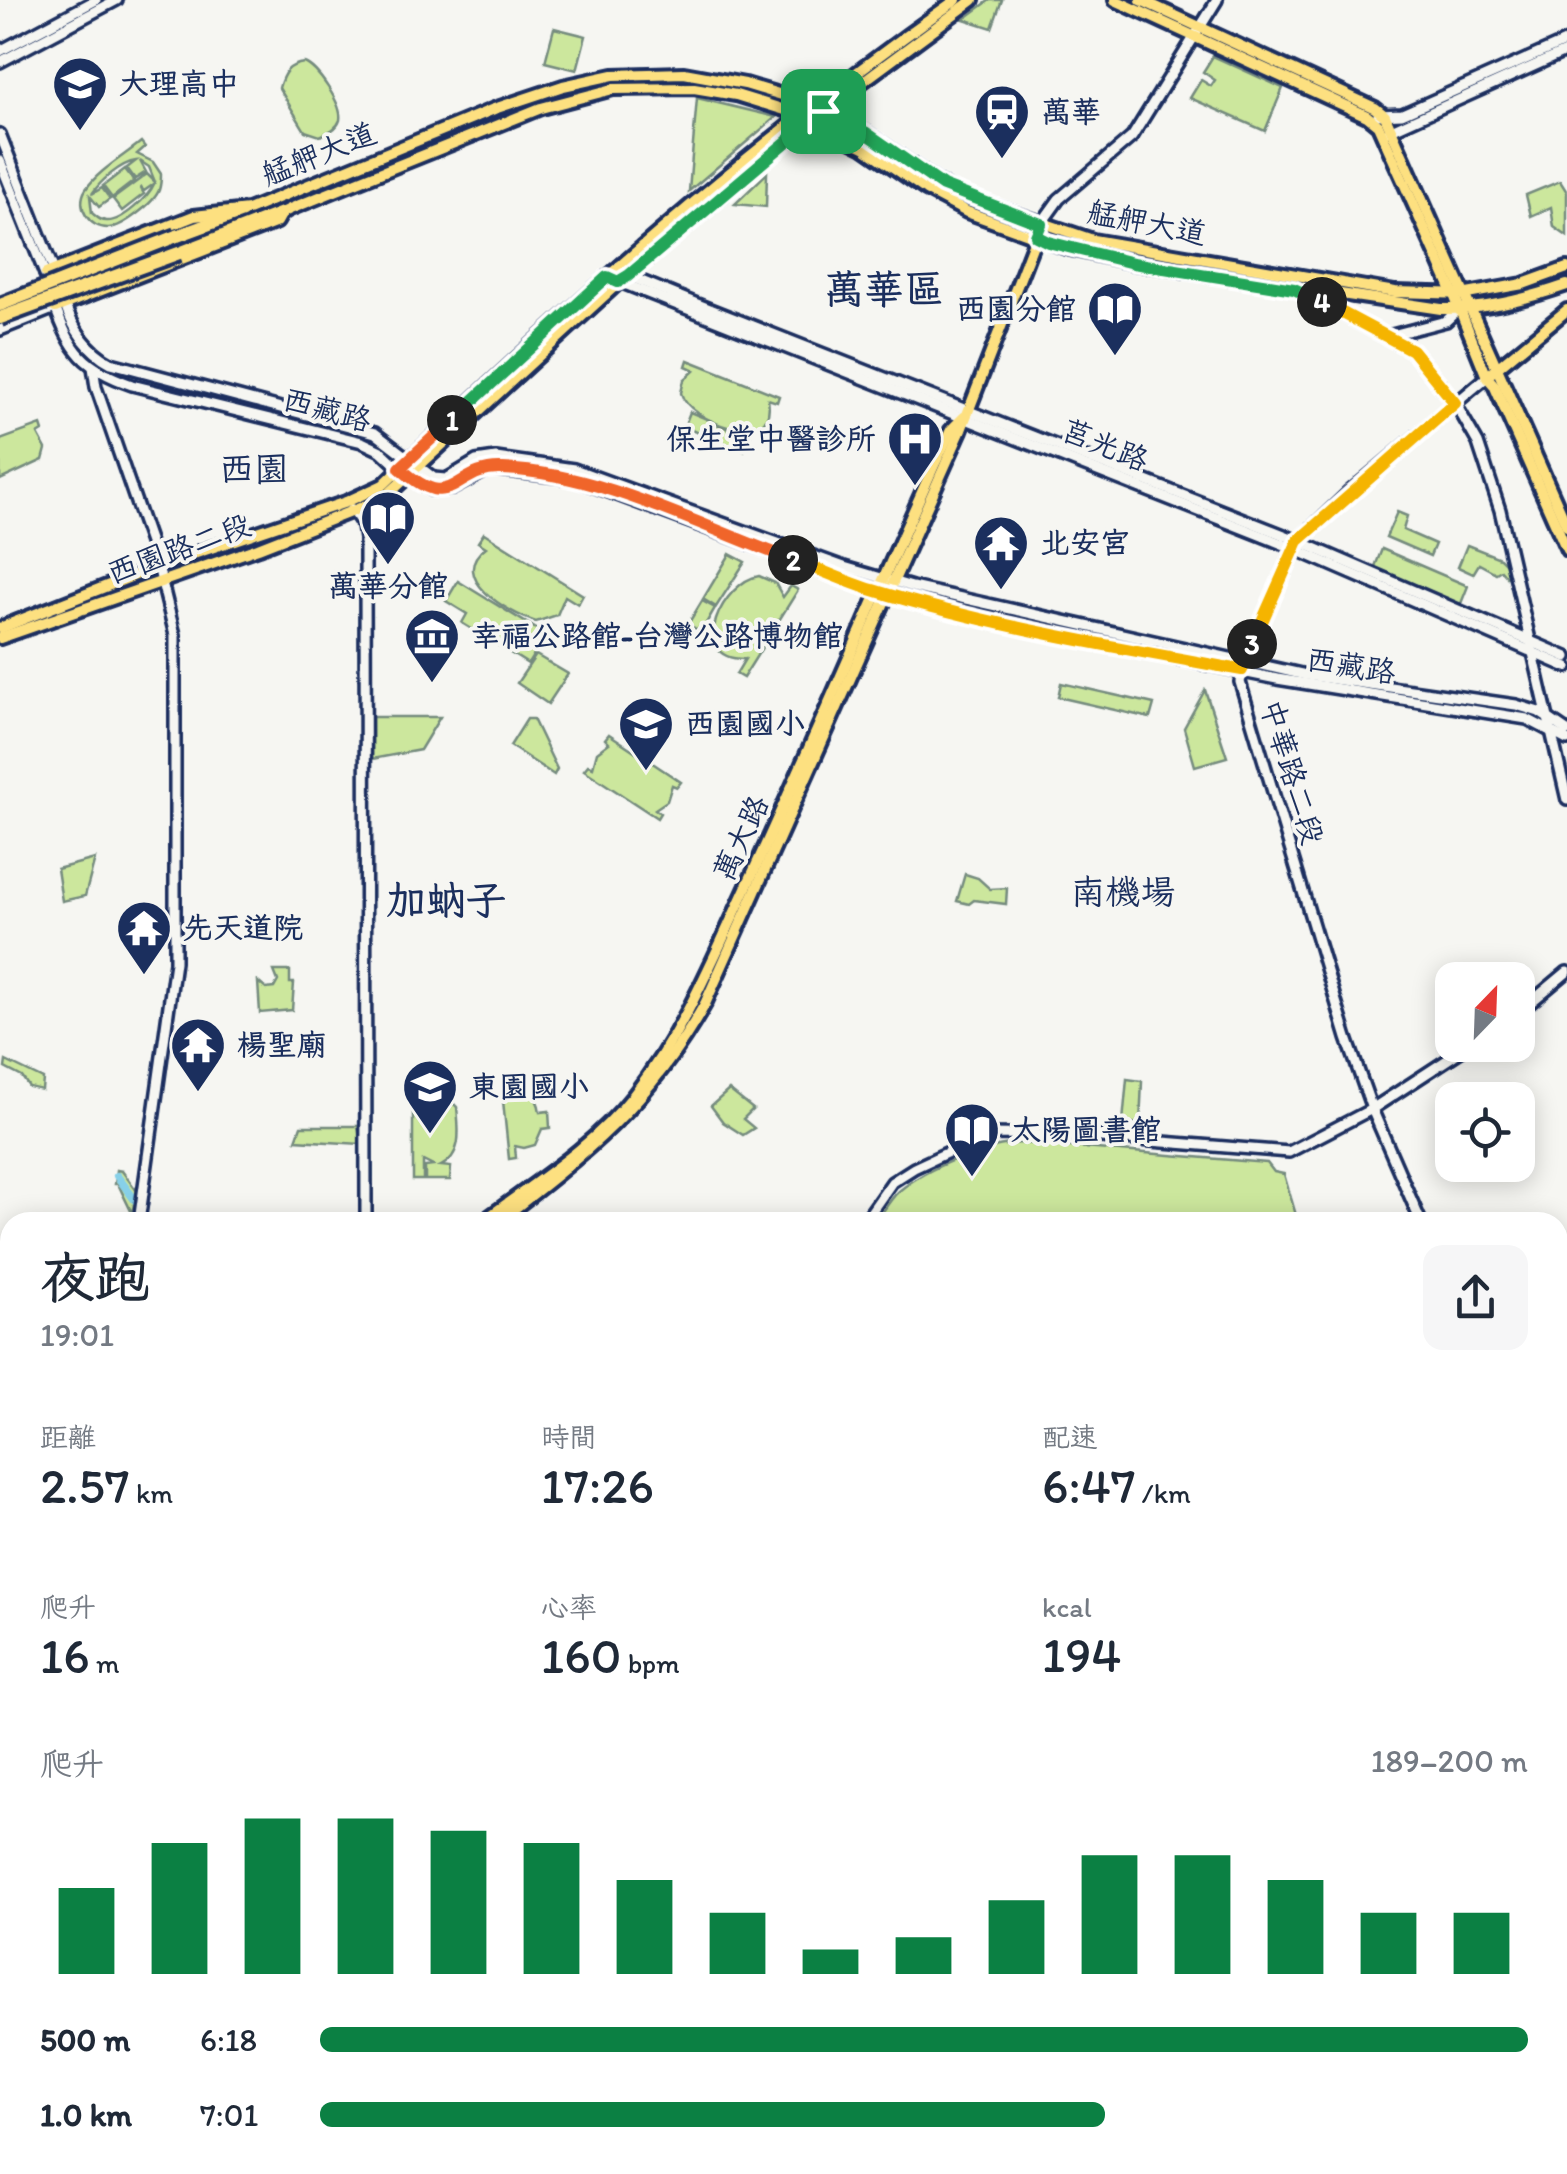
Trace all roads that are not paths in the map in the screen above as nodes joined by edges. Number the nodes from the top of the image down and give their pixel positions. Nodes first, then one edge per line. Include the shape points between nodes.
1 (96, 0) edge
2 (116, 0) edge
3 (956, 0) edge
4 (973, 0) edge
5 (1115, 0) edge
6 (1141, 0) edge
7 (1217, 0) edge
8 (1196, 32) junction
9 (1567, 41) edge
10 (0, 51) edge
11 (1567, 52) edge
12 (0, 62) edge
13 (823, 111) junction
14 (806, 112) junction
15 (1382, 112) junction
16 (1371, 119) junction
17 (1387, 132) junction
18 (0, 134) edge
19 (0, 160) edge
20 (242, 212) junction
21 (282, 213) junction
22 (1041, 224) junction
23 (34, 230) junction
24 (1036, 236) junction
25 (619, 266) junction
26 (1567, 268) edge
27 (50, 273) junction
28 (607, 277) junction
29 (624, 279) junction
30 (1567, 285) edge
31 (1294, 289) junction
32 (1460, 294) junction
33 (1536, 296) junction
34 (0, 305) edge
35 (1565, 306) edge
36 (59, 307) junction
37 (1464, 309) junction
38 (0, 318) edge
39 (0, 330) edge
40 (1388, 336) junction
41 (94, 354) junction
42 (93, 369) junction
43 (1491, 373) junction
44 (1455, 403) junction
45 (966, 413) junction
46 (409, 468) junction
47 (350, 506) junction
48 (1567, 526) edge
49 (1296, 545) junction
50 (1567, 550) edge
51 (158, 566) junction
52 (889, 580) junction
53 (163, 582) junction
54 (883, 593) junction
55 (1, 634) edge
56 (1532, 647) junction
57 (1567, 657) edge
58 (1244, 665) junction
59 (1567, 667) edge
60 (1548, 717) junction
61 (1552, 731) junction
62 (1567, 731) edge
63 (1567, 740) edge
64 (1567, 800) edge
65 (1567, 972) edge
66 (1535, 999) edge
67 (1444, 1062) edge
68 (1372, 1109) junction
69 (140, 1212) edge
70 (366, 1212) edge
71 (495, 1212) edge
72 (510, 1212) edge
73 (871, 1212) edge
74 (1417, 1212) edge
75 (1218, 2174) edge
76 (1325, 2174) edge

1 - 10 street
2 - 12 street
3 - 14 main road
4 - 13 main road
5 - 8 main road
6 - 8 main road
7 - 8 street
8 - 15 main road
8 - 16 main road
8 - 22 street via 1132,137
9 - 15 street via 1402,114
11 - 17 street
13 - 14 main road, 艋舺大道
13 - 22 main road, 艋舺大道 via 943,186
14 - 20 main road, 艋舺大道 via 745,84 684,73 592,78 494,109
14 - 21 main road, 艋舺大道 via 694,88 613,88 542,108
14 - 24 main road, 艋舺大道 via 938,197
14 - 25 main road, 西園路二段
14 - 29 main road, 西園路二段
15 - 16 street
15 - 17 main road
16 - 17 main road
17 - 32 main road
18 - 23 street
19 - 23 street
20 - 27 main road via 194,216
20 - 34 highway, 艋舺大道, bridge
21 - 36 main road via 277,222
21 - 38 highway, 艋舺大道, bridge
22 - 24 main road, 萬大路
22 - 32 main road, 艋舺大道 via 1130,248 1395,292
23 - 27 street
24 - 31 main road, 艋舺大道 via 1133,263
24 - 45 main road, 萬大路
25 - 28 main road, 西園路二段
25 - 29 street
26 - 32 main road, 艋舺大道 via 1523,284
27 - 36 street
28 - 29 street, 莒光路
28 - 46 main road, 西園路二段
29 - 45 street, 莒光路
29 - 46 main road, 西園路二段
30 - 33 main road, 艋舺大道
31 - 37 main road, 艋舺大道
31 - 40 street
32 - 37 main road
33 - 35 main road
33 - 37 main road, 艋舺大道
35 - 43 main road
36 - 39 street
36 - 41 street
36 - 42 street via 76,350
37 - 40 street via 1446,322
37 - 43 main road
40 - 44 street via 1412,350
41 - 42 street
41 - 46 street, 西藏路 via 376,433
42 - 46 street, 西藏路 via 132,385 362,442
42 - 51 street
43 - 44 street
43 - 48 main road
43 - 50 main road
44 - 49 street
44 - 56 street via 1493,480
45 - 49 street, 莒光路
45 - 52 main road, 萬大路 via 935,462
46 - 47 main road, 西園路二段 via 382,498
46 - 52 street, 西藏路 via 446,478 496,458 590,472
46 - 54 street, 西藏路 via 438,491 490,470 574,478
47 - 51 main road, 西園路二段
47 - 53 main road, 西園路二段
47 - 70 street via 366,540
49 - 56 street, 莒光路
49 - 58 street
51 - 53 street
51 - 55 main road, 西園路二段
52 - 54 main road, 萬大路
52 - 58 street, 西藏路
53 - 55 main road, 西園路二段
53 - 69 street via 175,642 176,962
54 - 58 street, 西藏路 via 1059,636
54 - 71 main road, 萬大路 via 688,1016 612,1119
54 - 72 main road, 萬大路 via 694,1023 620,1122
56 - 57 street, 莒光路
56 - 59 street, 莒光路
56 - 60 street
58 - 60 street, 西藏路 via 1516,705
58 - 61 street, 西藏路 via 1312,685 1528,719
58 - 68 street, 中華路二段 via 1240,682 1247,714
60 - 61 street
60 - 62 street, 西藏路
61 - 63 street, 西藏路
61 - 64 street
65 - 66 street
67 - 68 street
68 - 73 street via 1289,1152 987,1134 892,1182
68 - 74 street, 中華路二段
75 - 76 main road

